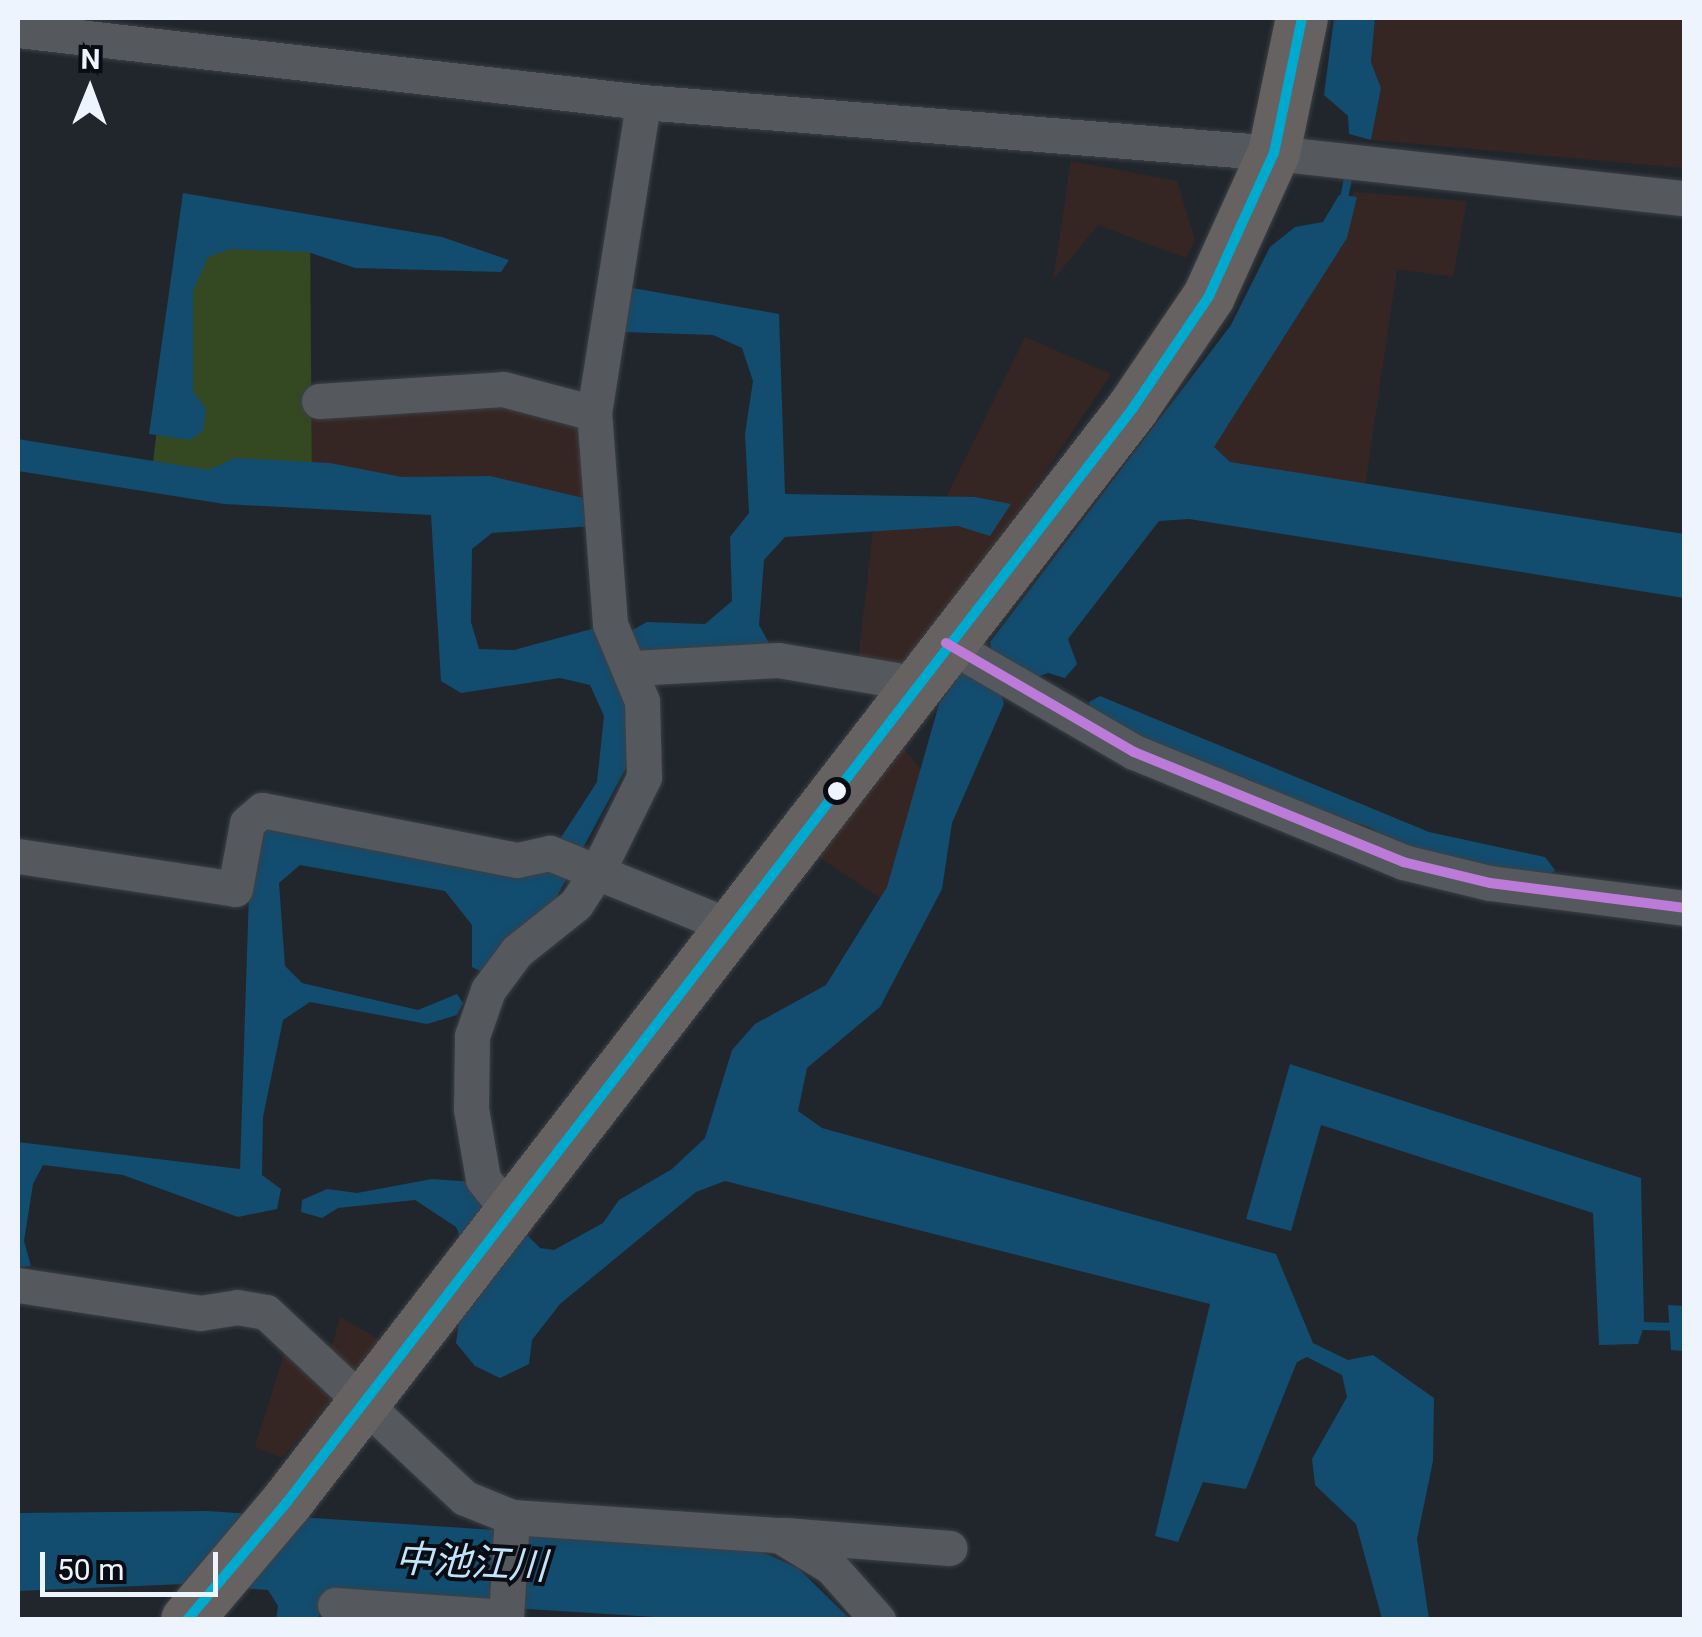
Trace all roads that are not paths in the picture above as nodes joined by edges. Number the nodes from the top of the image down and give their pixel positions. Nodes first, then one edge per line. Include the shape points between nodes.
1 (1302, 18) edge
2 (18, 30) edge
3 (643, 102) junction
4 (1274, 153) junction
5 (1684, 198) edge
6 (319, 401) dead end
7 (594, 413) junction
8 (960, 649) junction
9 (633, 668) junction
10 (914, 683) junction
11 (18, 856) edge
12 (575, 862) junction
13 (1684, 908) edge
14 (727, 925) junction
15 (486, 1239) junction
16 (18, 1284) edge
17 (362, 1403) junction
18 (512, 1517) junction
19 (780, 1535) junction
20 (949, 1548) dead end
21 (201, 1606) edge
22 (335, 1606) dead end
23 (878, 1620) edge

1 - 4 highway
2 - 3 street
3 - 4 street
3 - 7 street
4 - 5 street
4 - 8 highway via 1209,296
6 - 7 street via 503,389
7 - 9 street via 610,624
8 - 10 highway
8 - 13 street via 1022,692 1134,752 1404,862 1490,884
9 - 10 street via 778,660
9 - 12 street via 642,701 644,778
10 - 14 highway
11 - 12 street via 235,889 247,823 262,810 517,860
12 - 14 street
12 - 15 street via 576,904 517,951 488,990 472,1036 471,1108
14 - 15 highway
15 - 17 highway
16 - 17 street via 200,1313 237,1306 266,1312
17 - 18 street via 465,1498
17 - 21 highway
18 - 19 street
18 - 22 street via 506,1617
19 - 20 street
19 - 23 street via 832,1567

